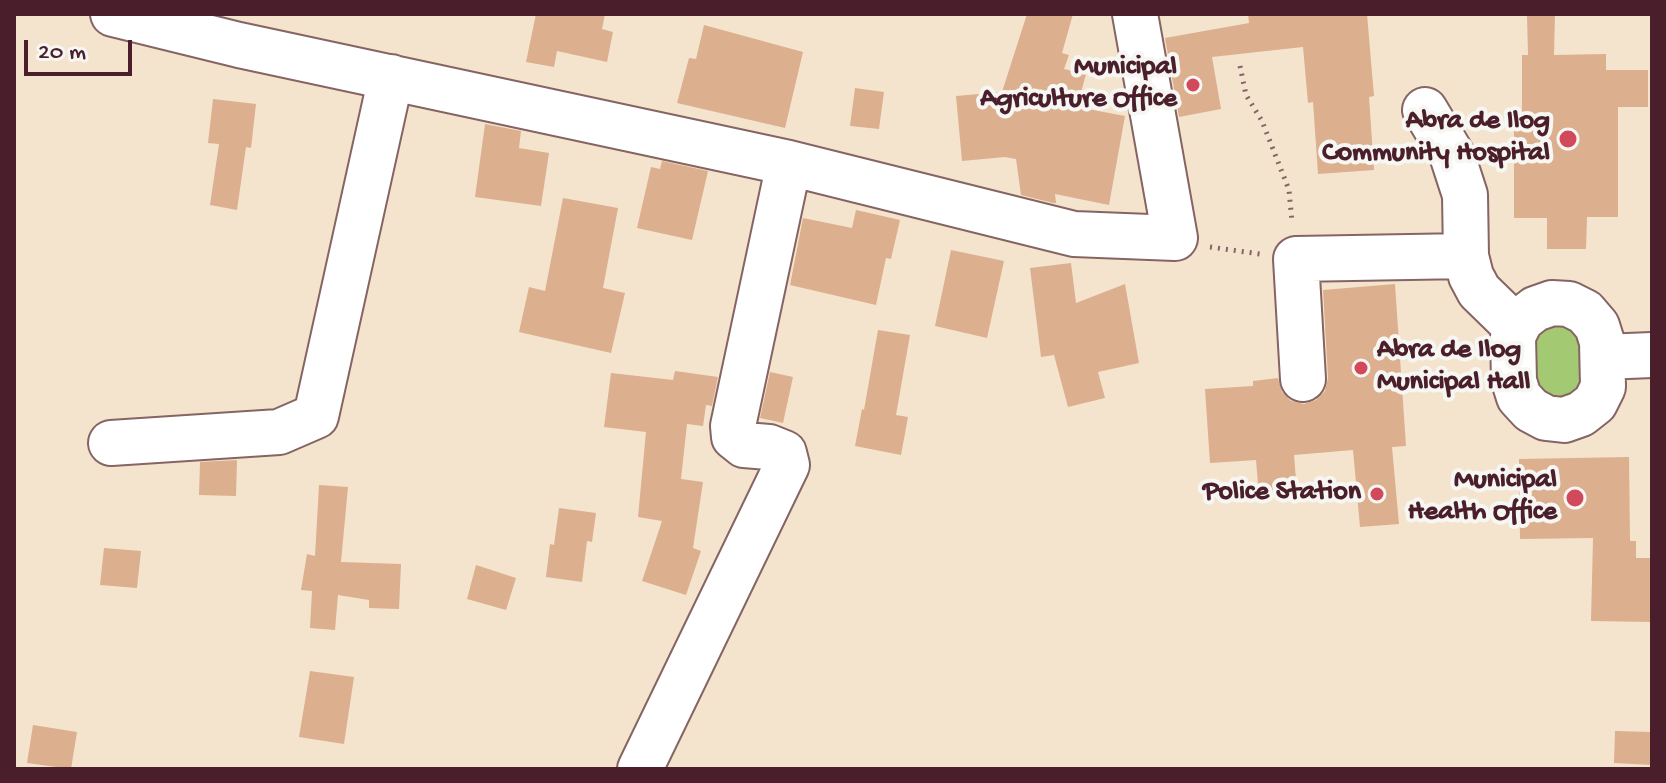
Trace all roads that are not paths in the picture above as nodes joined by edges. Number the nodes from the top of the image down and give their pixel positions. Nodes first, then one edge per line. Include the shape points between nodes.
1 (113, 14) edge
2 (1135, 14) edge
3 (391, 77) junction
4 (1425, 110) dead end
5 (789, 163) junction
6 (1466, 256) junction
7 (1517, 328) junction
8 (1652, 355) edge
9 (1603, 357) junction
10 (1303, 379) dead end
11 (111, 443) dead end
12 (640, 769) edge

1 - 3 street
2 - 5 street via 1175,238 1074,234
3 - 5 street
3 - 11 street via 316,416 279,432
4 - 6 street via 1452,155 1465,195
5 - 12 street via 733,426 734,437 744,445 784,453 787,465
6 - 7 street via 1479,291
6 - 10 street via 1296,259
7 - 9 street via 1535,309 1569,304 1597,326
7 - 9 street via 1512,352 1516,389 1531,410 1546,418 1564,420 1595,403 1603,387
8 - 9 street

